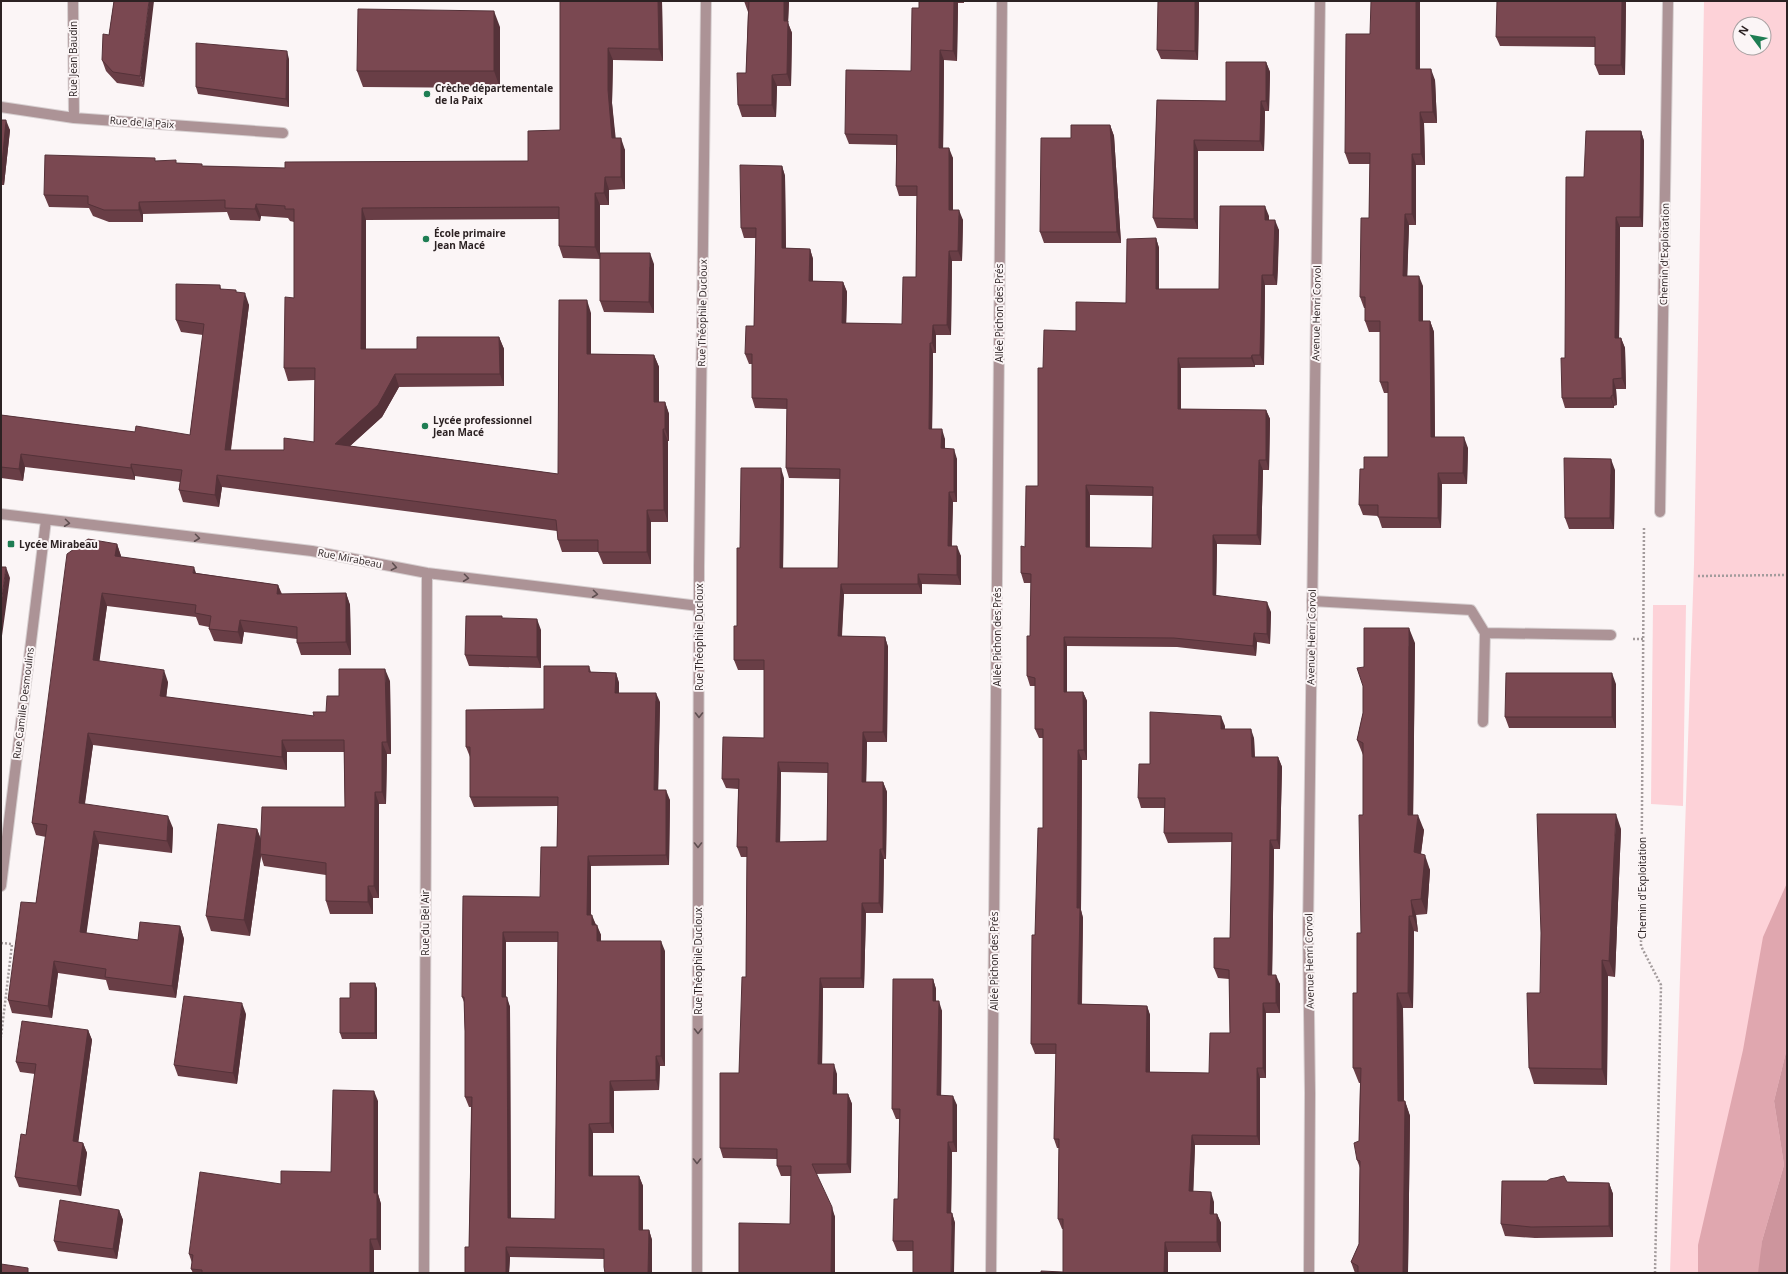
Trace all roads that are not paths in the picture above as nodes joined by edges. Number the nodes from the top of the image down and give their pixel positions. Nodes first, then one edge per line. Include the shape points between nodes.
1 (73, 1) edge
2 (706, 1) edge
3 (1002, 1) edge
4 (1320, 1) edge
5 (1668, 1) edge
6 (1, 108) edge
7 (74, 118) junction
8 (283, 132) dead end
9 (1660, 509) road end
10 (1, 514) edge
11 (46, 520) junction
12 (427, 573) junction
13 (1312, 601) junction
14 (699, 606) junction
15 (1485, 633) junction
16 (1611, 635) dead end
17 (1483, 722) dead end
18 (1, 886) edge
19 (424, 1273) edge
20 (697, 1273) edge
21 (991, 1273) edge
22 (1309, 1273) edge

1 - 7 street, Rue Jean Baudin
2 - 14 street, Rue Théophile Ducloux
3 - 21 street, Allée Pichon des Prés
4 - 13 street, Avenue Henri Corvol
5 - 9 street, Chemin d'Exploitation
6 - 7 street, Rue de la Paix
7 - 8 street, Rue de la Paix
10 - 11 street, Rue Mirabeau
11 -> 12 street, Rue Mirabeau via 312,551
11 - 18 street, Rue Camille Desmoulins
12 -> 14 street, Rue Mirabeau
12 - 19 street, Rue du Bel Air
13 - 15 street via 1471,610
13 - 22 street, Avenue Henri Corvol via 1308,931
14 -> 20 street, Rue Théophile Ducloux
15 - 16 street
15 - 17 street

